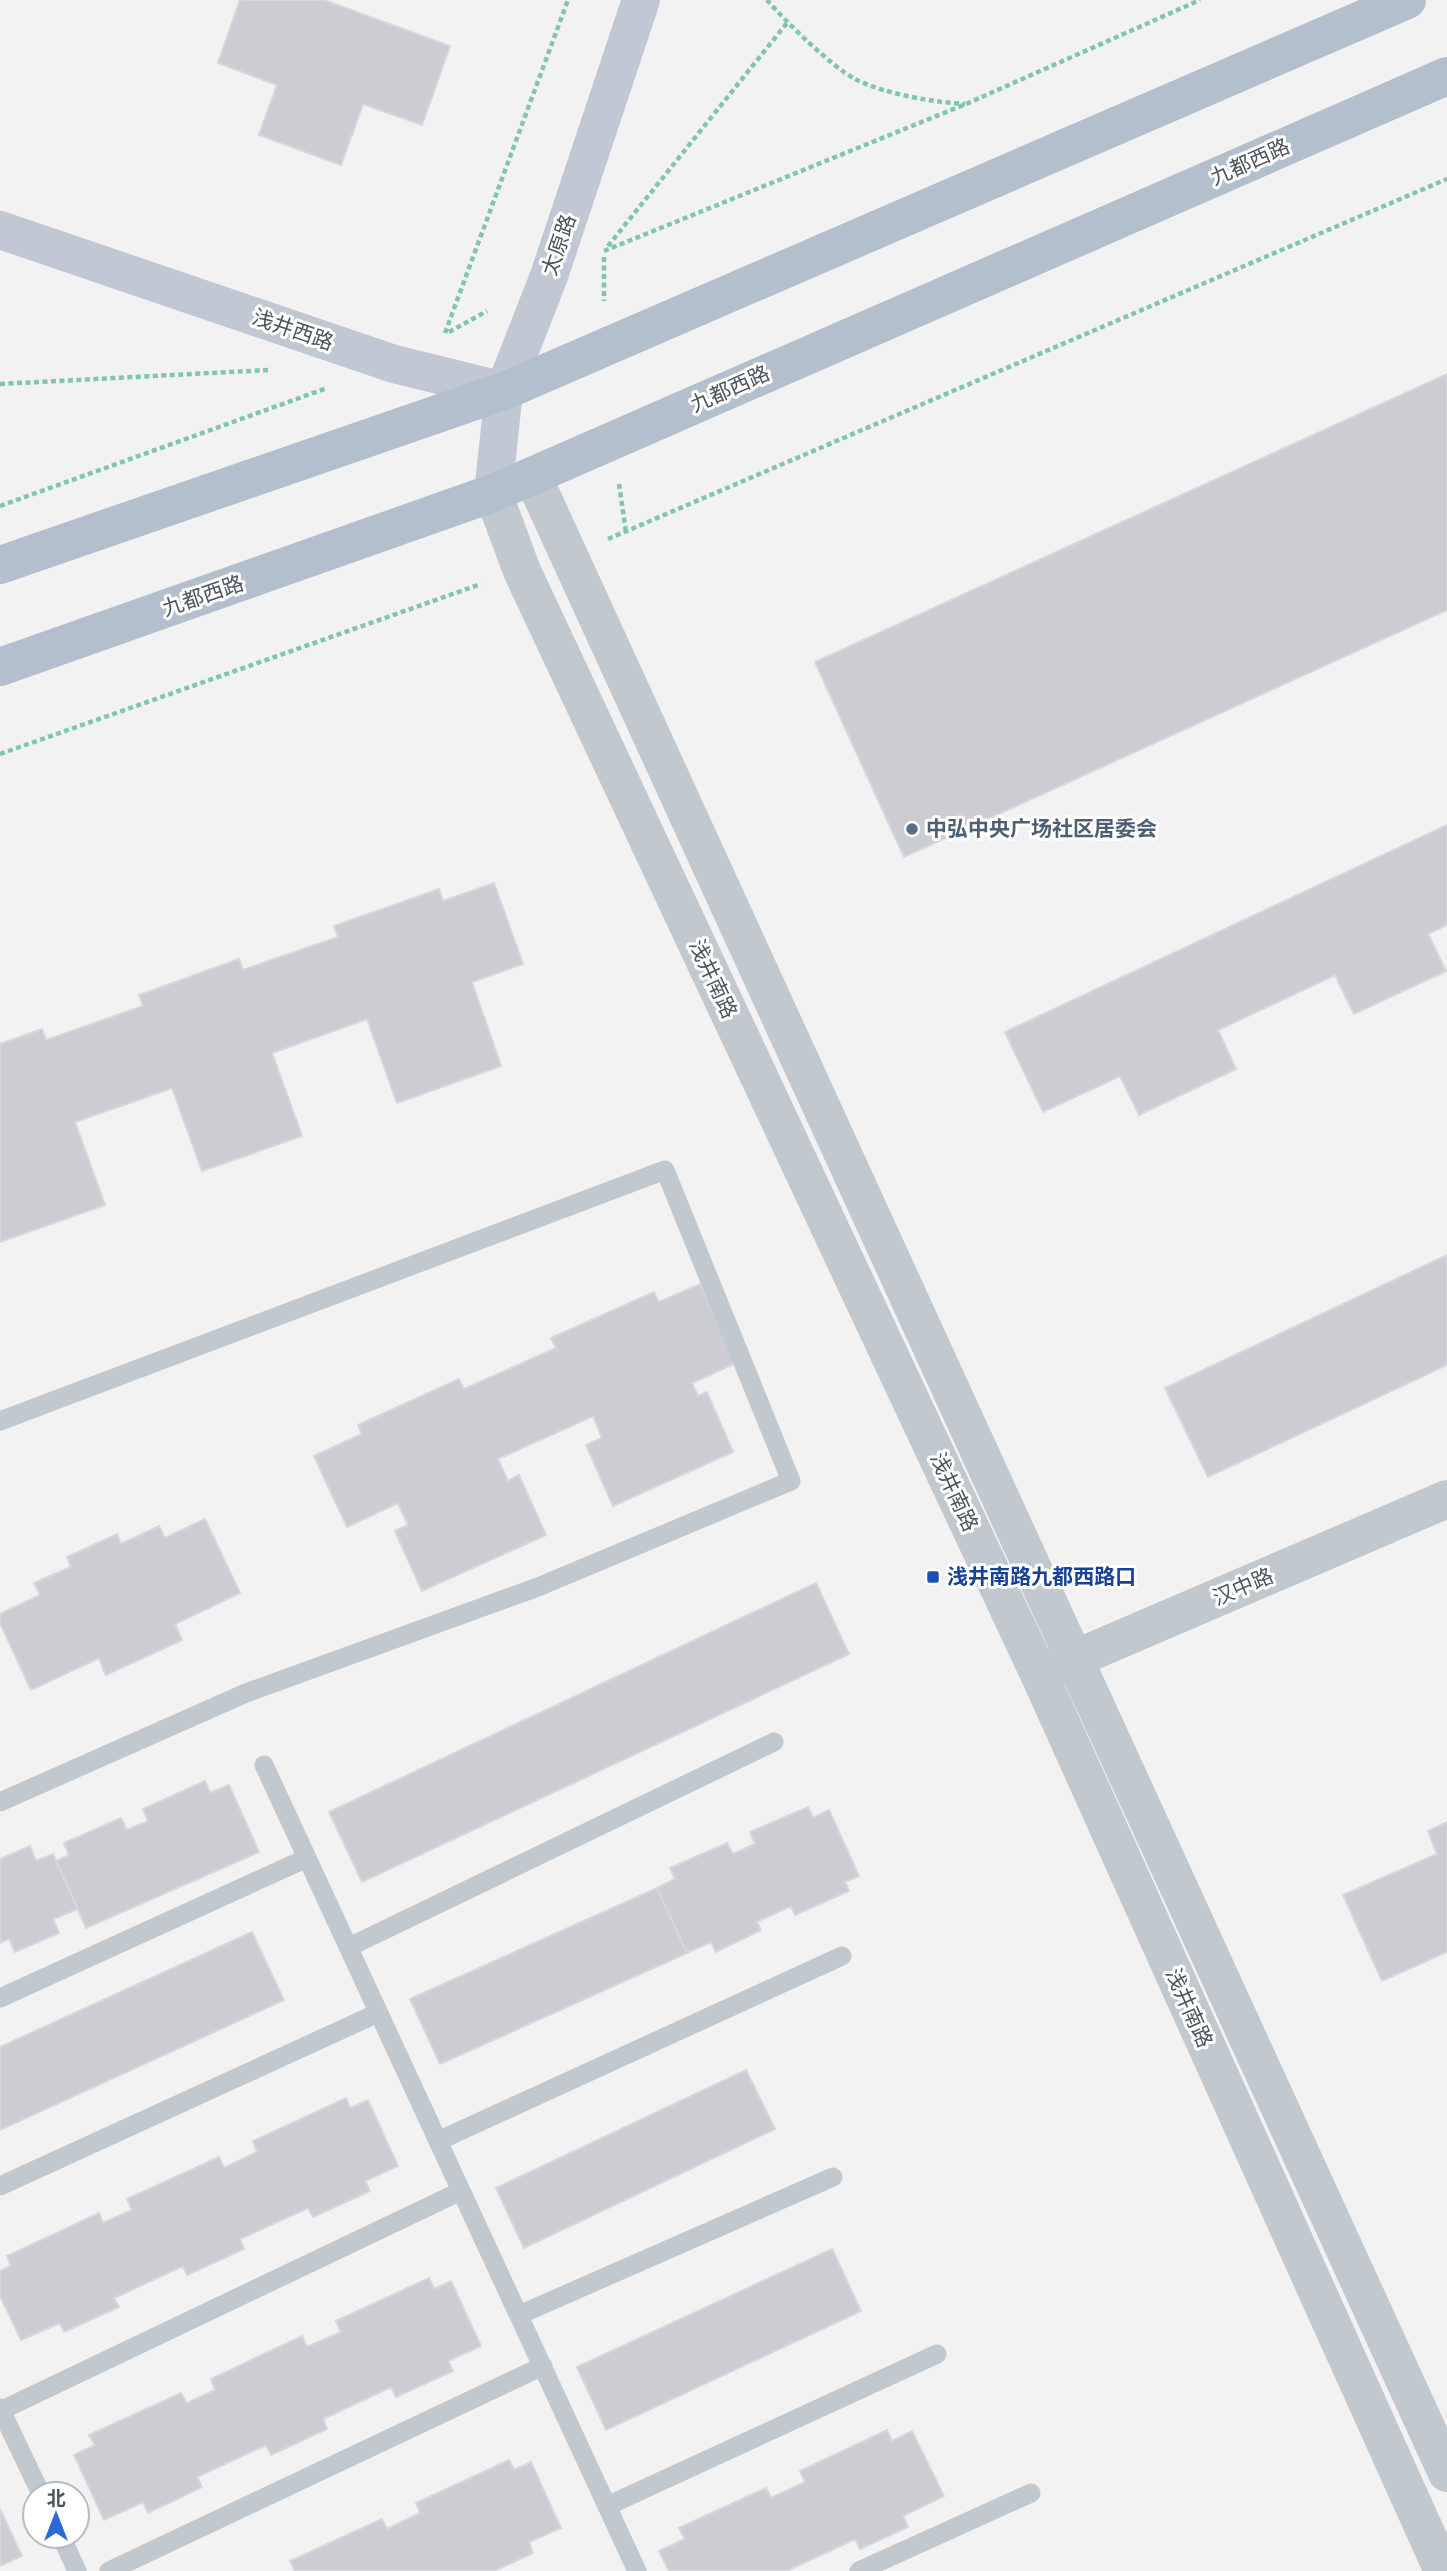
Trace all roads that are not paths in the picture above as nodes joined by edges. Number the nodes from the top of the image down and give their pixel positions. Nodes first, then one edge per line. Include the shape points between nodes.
1 (641, 0) edge
2 (1407, 0) edge
3 (1447, 76) edge
4 (0, 230) edge
5 (504, 391) junction
6 (533, 477) junction
7 (493, 493) junction
8 (0, 565) edge
9 (0, 667) edge
10 (0, 1421) edge
11 (1447, 1499) edge
12 (1076, 1659) junction
13 (1039, 1674) junction
14 (774, 1742) dead end
15 (264, 1765) dead end
16 (0, 1802) edge
17 (307, 1858) junction
18 (349, 1947) junction
19 (842, 1956) dead end
20 (0, 1998) edge
21 (378, 2013) junction
22 (438, 2141) junction
23 (833, 2177) dead end
24 (0, 2186) edge
25 (461, 2190) junction
26 (519, 2315) junction
27 (937, 2354) dead end
28 (543, 2366) junction
29 (0, 2410) edge
30 (1447, 2473) edge
31 (34, 2480) edge
32 (1031, 2493) dead end
33 (607, 2506) junction
34 (67, 2550) edge
35 (77, 2571) edge
36 (109, 2571) edge
37 (637, 2571) edge
38 (859, 2571) edge
39 (1443, 2571) edge

1 - 5 main road, 太原路 via 549,276
2 - 5 main road
3 - 6 main road, 九都西路
4 - 5 main road, 浅井西路 via 394,364
5 - 6 main road
5 - 7 main road, 太原路
5 - 8 main road
6 - 7 main road, 九都西路
6 - 12 street, 浅井南路
7 - 9 main road, 九都西路
7 - 13 street, 浅井南路 via 522,571
10 - 16 lane via 665,1170 791,1480 538,1587 246,1693
11 - 12 street, 汉中路
12 - 13 street, 汉中路
12 - 30 street, 浅井南路
13 - 39 street, 浅井南路
14 - 18 lane
15 - 17 lane
17 - 18 lane
17 - 20 lane
18 - 21 lane
19 - 22 lane
21 - 22 lane
21 - 24 lane
22 - 25 lane
23 - 26 lane
25 - 26 lane
25 - 29 lane
26 - 28 lane
27 - 33 lane
28 - 33 lane
28 - 36 lane
29 - 31 lane
32 - 38 lane
33 - 37 lane
34 - 35 lane

